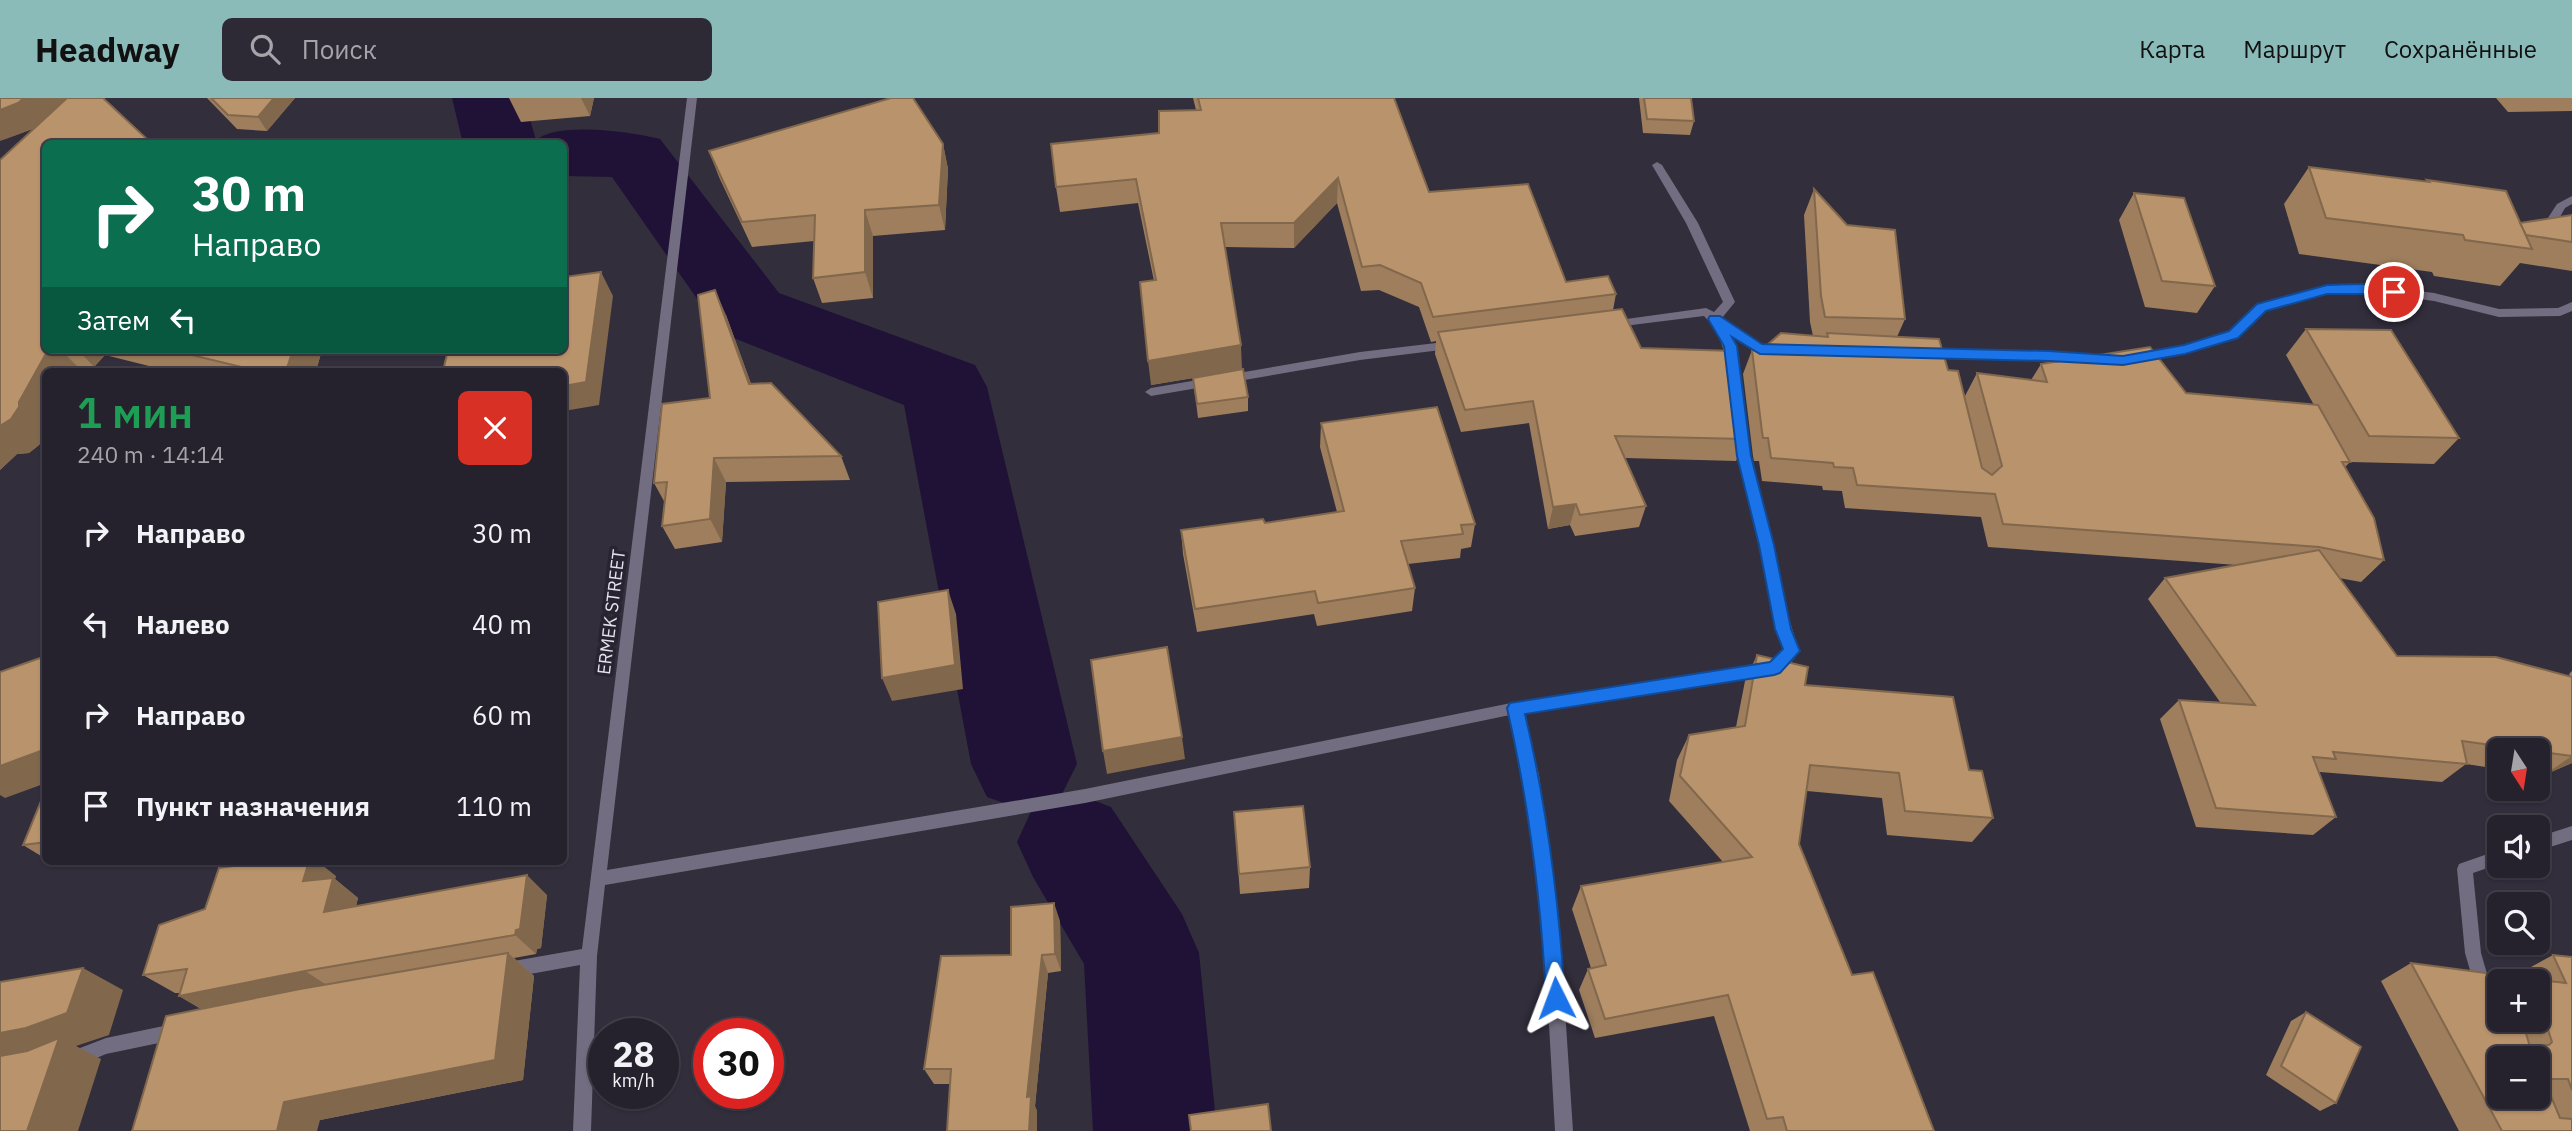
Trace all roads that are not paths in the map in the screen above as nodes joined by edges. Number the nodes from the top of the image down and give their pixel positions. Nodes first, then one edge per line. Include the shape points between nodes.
1 (692, 98) edge
2 (1657, 164) dead end
3 (2572, 199) edge
4 (2572, 263) edge
5 (2572, 306) edge
6 (1715, 319) junction
7 (1599, 327) edge
8 (1466, 344) edge
9 (1792, 350) edge
10 (1910, 354) edge
11 (1735, 386) edge
12 (1150, 393) dead end
13 (1739, 414) edge
14 (1516, 708) junction
15 (2572, 833) edge
16 (2550, 841) edge
17 (2487, 862) edge
18 (598, 879) junction
19 (589, 956) junction
20 (495, 972) edge
21 (2487, 1002) edge
22 (201, 1027) edge
23 (58, 1062) edge
24 (582, 1131) edge
25 (1564, 1131) edge

1 - 18 street, ERMEK STREET
2 - 6 street via 1692,223 1729,302
3 - 4 street via 2561,206 2550,224
5 - 10 street via 2560,312 2499,313 2434,297 2374,289 2327,290 2262,308 2233,334 2185,349 2117,360 1947,360
6 - 7 street via 1706,312
6 - 9 street via 1760,349
6 - 11 street via 1731,346
8 - 12 street via 1360,356
13 - 14 street via 1744,456 1792,651 1774,668
14 - 18 street via 1085,796
14 - 25 street via 1531,775 1551,918
15 - 16 street
17 - 21 street via 2465,869 2473,953
18 - 19 street, ERMEK STREET
19 - 20 street
19 - 24 street, ERMEK STREET
22 - 23 street via 106,1046

